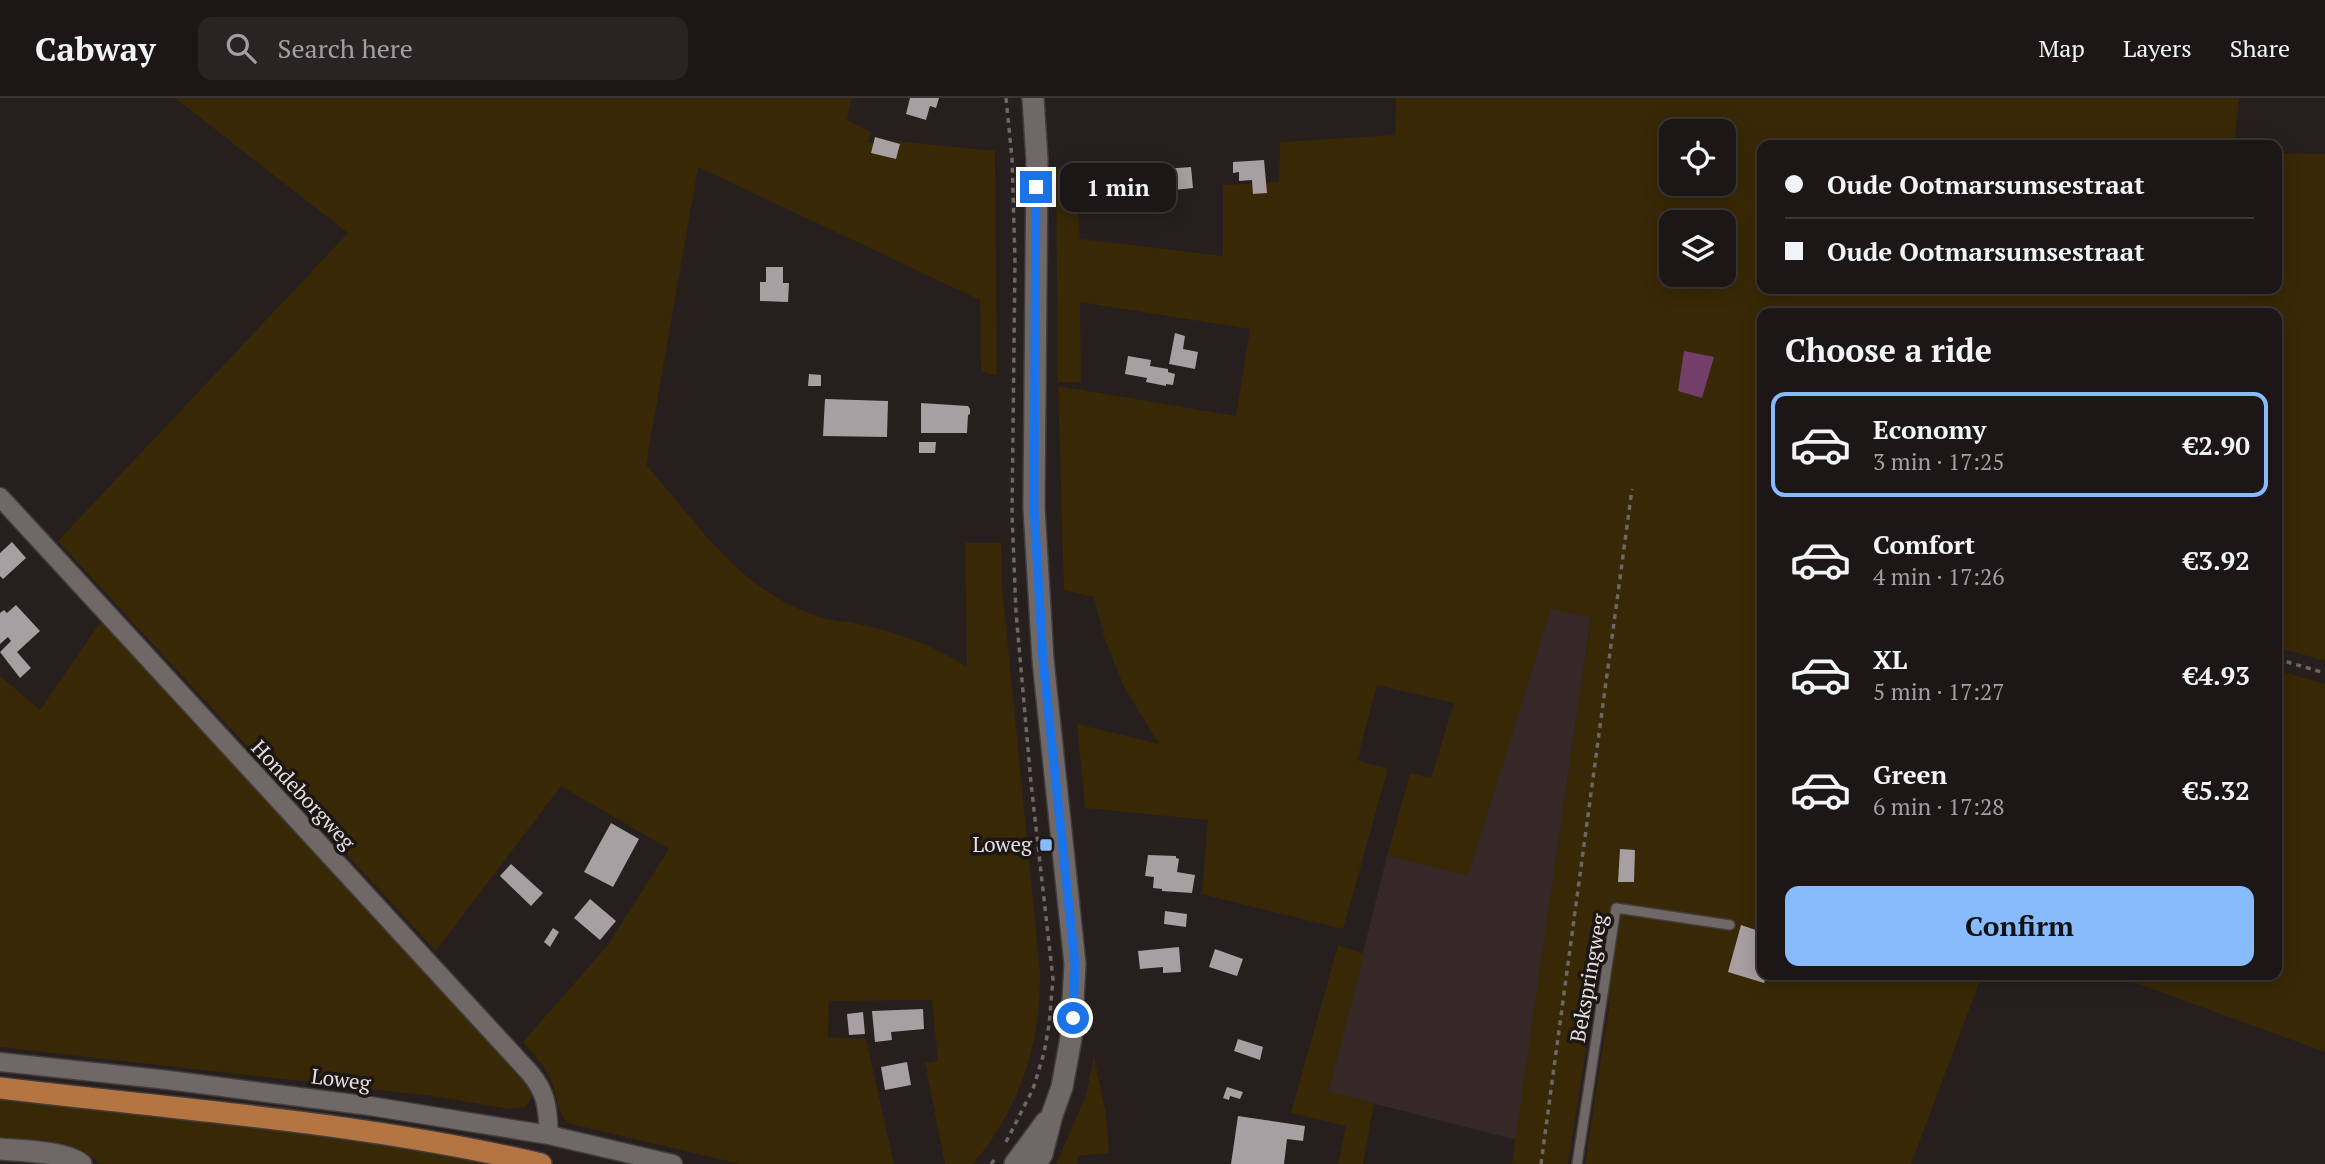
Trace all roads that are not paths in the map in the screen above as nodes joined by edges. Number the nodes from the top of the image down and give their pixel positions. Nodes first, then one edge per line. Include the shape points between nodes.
1 (1033, 98) edge
2 (0, 497) edge
3 (1730, 925) dead end
4 (0, 1062) edge
5 (0, 1088) edge
6 (1052, 1115) junction
7 (549, 1135) junction
8 (0, 1149) edge
9 (80, 1164) edge
10 (541, 1164) edge
11 (673, 1164) edge
12 (1015, 1164) edge
13 (1036, 1164) edge
14 (1577, 1164) edge

1 - 6 main road via 1037,160 1034,508 1043,660 1075,964 1071,1038
2 - 7 street, Hondeborgweg via 530,1073 541,1087
3 - 14 lane, Bekspringweg via 1616,908
4 - 7 street, Loweg via 370,1106
5 - 10 main road via 447,1143
6 - 12 main road
6 - 13 main road
7 - 11 street, Loweg
8 - 9 main road via 51,1155

